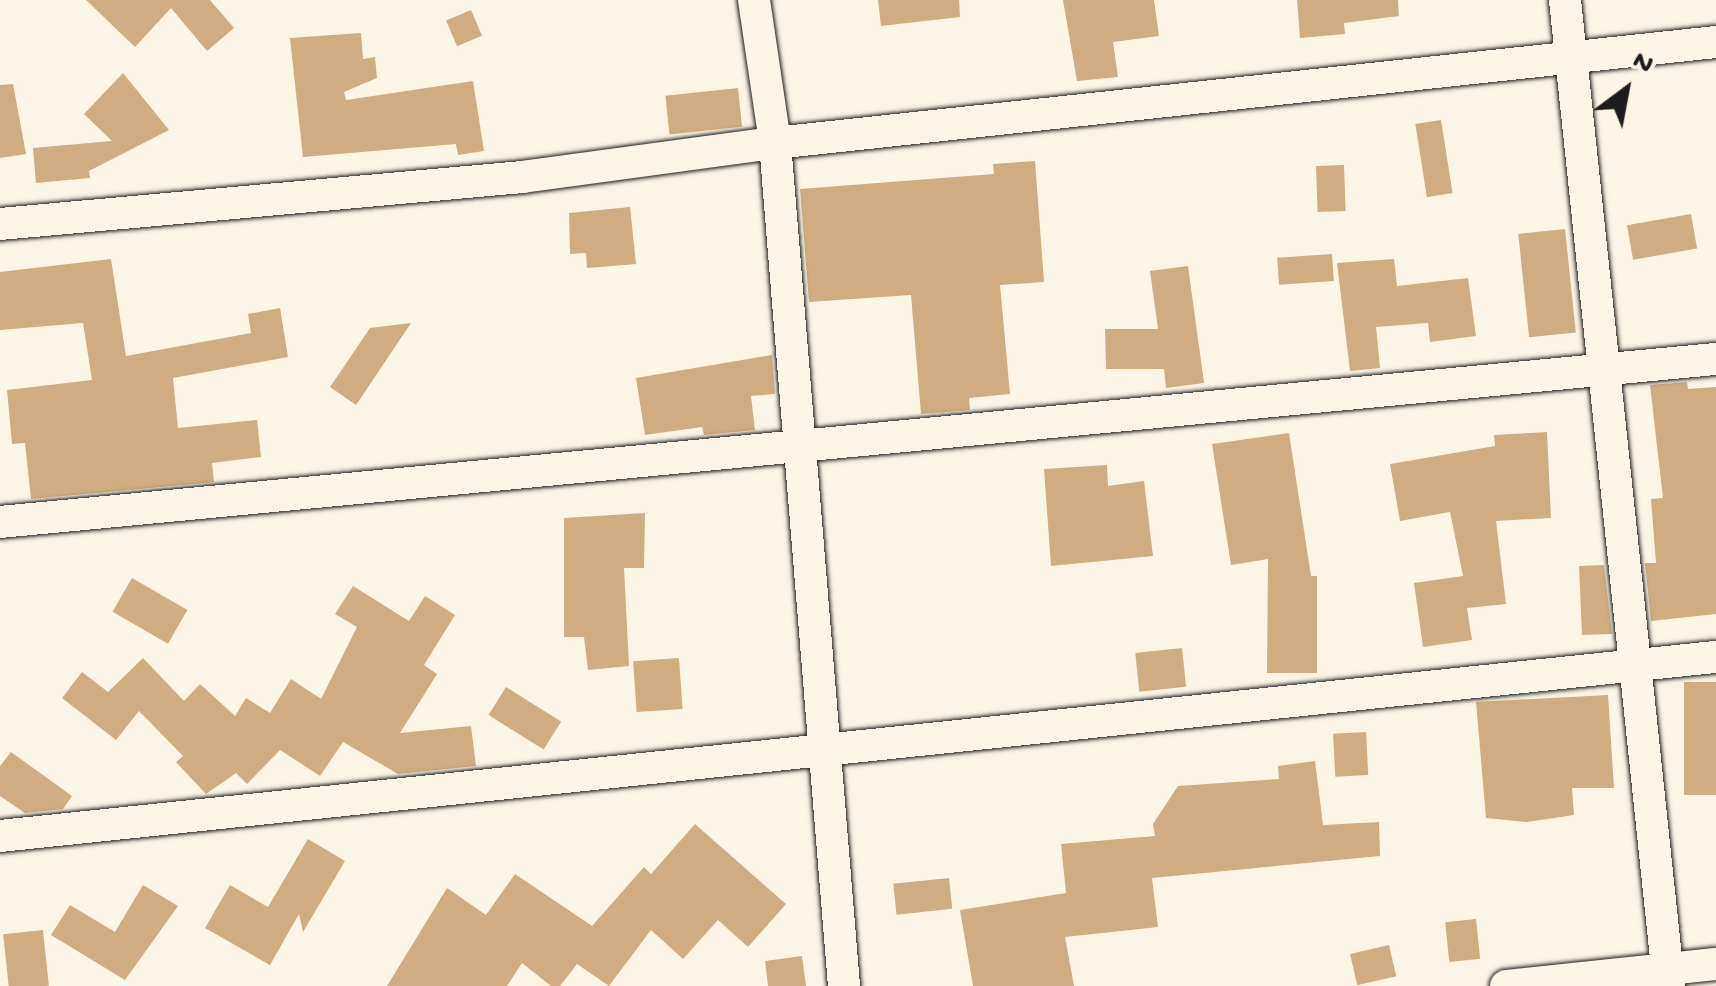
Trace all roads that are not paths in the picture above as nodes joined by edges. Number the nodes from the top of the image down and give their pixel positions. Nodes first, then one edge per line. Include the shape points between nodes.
1 (754, 0) edge
2 (1565, 0) edge
3 (1716, 42) edge
4 (1571, 58) junction
5 (775, 143) junction
6 (0, 224) edge
7 (1716, 359) edge
8 (1604, 370) junction
9 (795, 444) junction
10 (0, 522) edge
11 (1716, 657) edge
12 (1635, 665) junction
13 (823, 752) junction
14 (0, 836) edge
15 (1716, 964) edge
16 (1668, 977) edge
17 (844, 986) edge
18 (1506, 986) edge

1 - 5 street
2 - 4 street
3 - 4 street
4 - 5 street
4 - 8 street
5 - 6 street via 522,177
5 - 9 street
7 - 8 street
8 - 9 street
8 - 12 street
9 - 10 street
9 - 13 street
11 - 12 street
12 - 13 street
12 - 16 street
13 - 14 street
13 - 17 street
15 - 16 street
16 - 18 street

